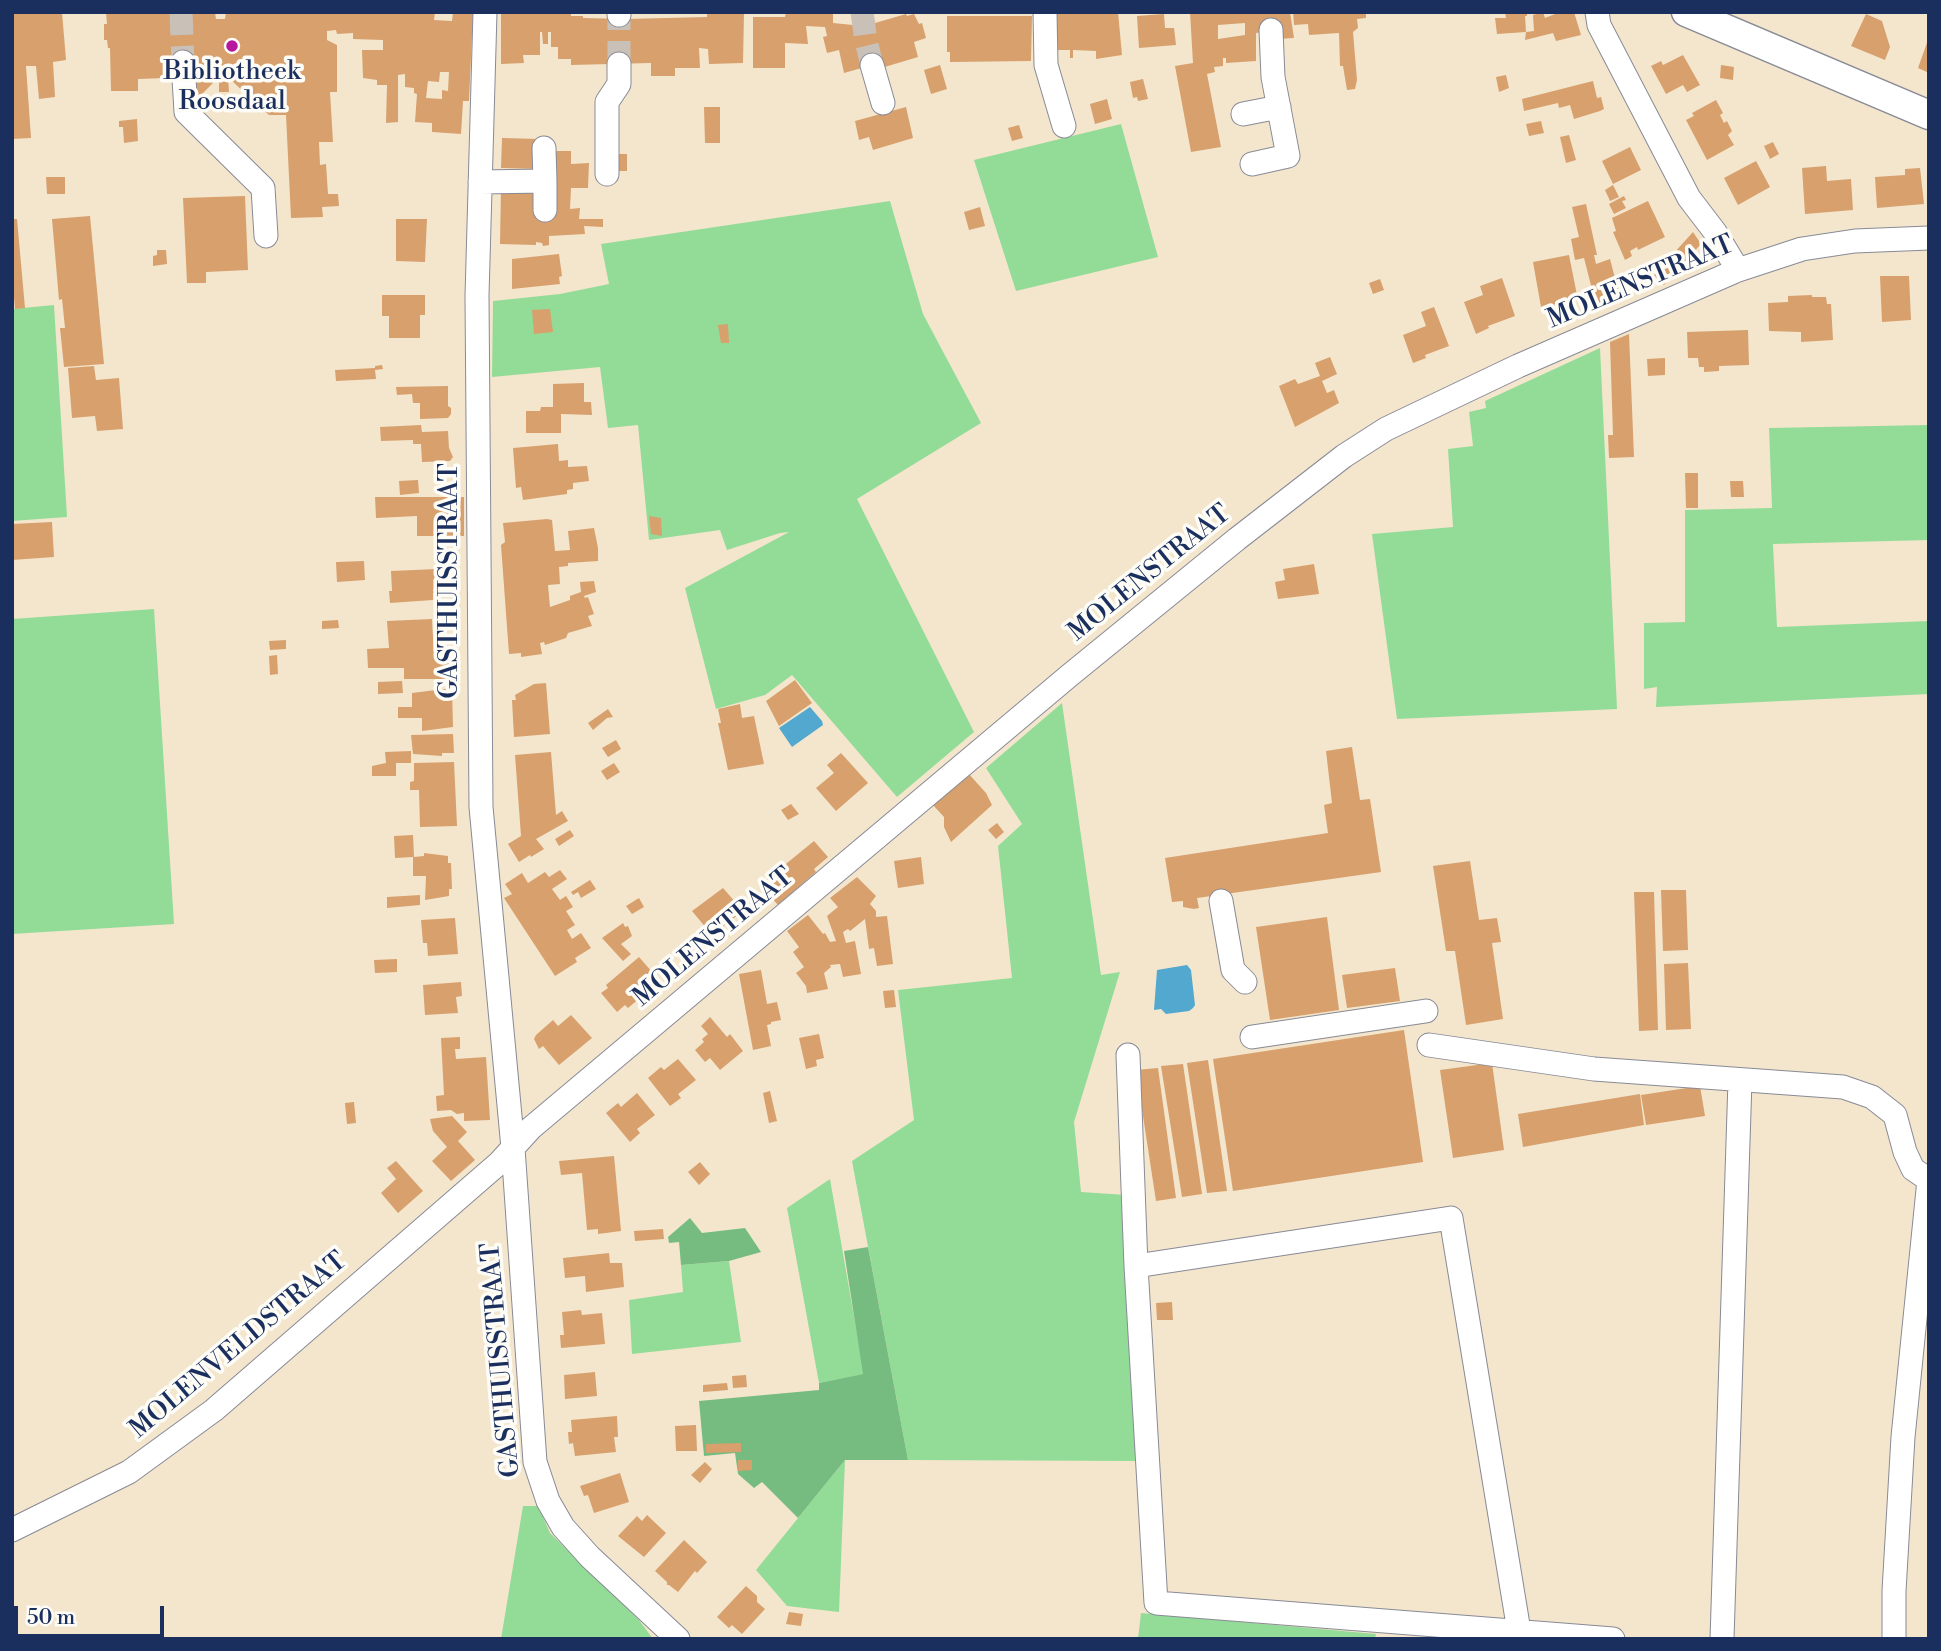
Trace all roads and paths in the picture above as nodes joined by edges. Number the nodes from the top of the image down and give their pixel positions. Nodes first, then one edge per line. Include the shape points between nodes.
1 (485, 12) edge
2 (1045, 12) edge
3 (1597, 12) edge
4 (1686, 12) edge
5 (1271, 30) dead end
6 (183, 62) tunnel mouth
7 (619, 64) tunnel mouth
8 (872, 65) tunnel mouth
9 (883, 103) dead end
10 (1279, 107) junction
11 (1243, 114) dead end
12 (1929, 115) edge
13 (1064, 126) dead end
14 (544, 148) dead end
15 (1252, 164) dead end
16 (607, 174) dead end
17 (545, 181) junction
18 (480, 182) junction
19 (545, 211) dead end
20 (266, 236) dead end
21 (1929, 238) edge
22 (1738, 270) junction
23 (1221, 901) dead end
24 (1245, 982) dead end
25 (1426, 1012) dead end
26 (1252, 1037) dead end
27 (1429, 1045) dead end
28 (1128, 1055) dead end
29 (1740, 1080) junction
30 (513, 1148) junction
31 (1929, 1180) edge
32 (1136, 1266) junction
33 (12, 1530) edge
34 (1519, 1631) junction
35 (678, 1639) edge
36 (1613, 1639) edge
37 (1722, 1639) edge
38 (1894, 1639) edge

1 - 18 street, GASTHUISSTRAAT
2 - 13 street via 1046,65
3 - 22 street via 1599,25 1689,198
4 - 12 main road
5 - 10 street
6 - 20 street via 186,112 263,188
7 - 16 street via 619,83 607,102
8 - 9 street
10 - 11 street
10 - 15 street via 1287,156
14 - 17 street
17 - 18 street
17 - 19 street
18 - 30 street, GASTHUISSTRAAT via 481,807
21 - 22 street, MOLENSTRAAT via 1802,249
22 - 30 street, MOLENSTRAAT via 1518,366 1386,429 1344,456 1070,675 531,1128
23 - 24 street via 1233,970
25 - 26 street
27 - 29 street via 1594,1069
28 - 32 street
29 - 31 street via 1843,1087 1872,1097 1895,1115 1913,1169
29 - 37 street
30 - 33 street, MOLENVELDSTRAAT via 214,1410 129,1472
30 - 35 street, GASTHUISSTRAAT via 539,1478 564,1527
31 - 38 street via 1903,1437
32 - 34 street via 1156,1603
32 - 34 street via 1451,1218
34 - 36 street

